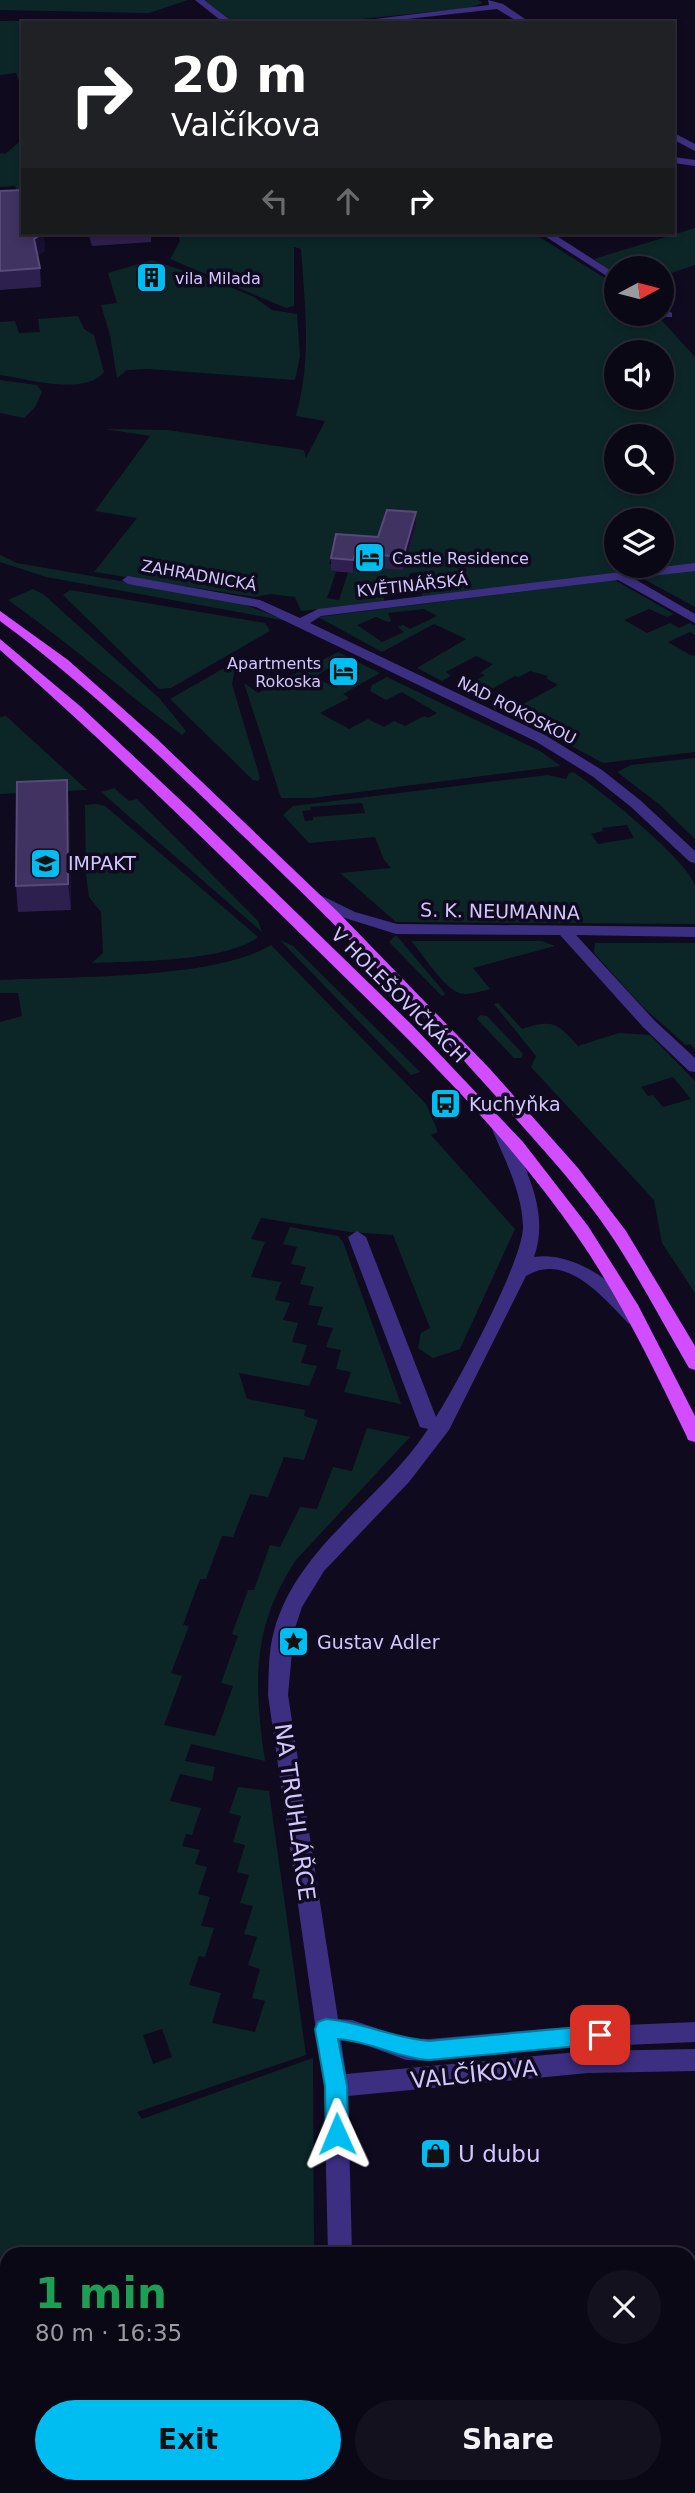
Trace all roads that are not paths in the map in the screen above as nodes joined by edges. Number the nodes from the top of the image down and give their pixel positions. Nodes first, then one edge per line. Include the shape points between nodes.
1 (199, 0) edge
2 (488, 0) edge
3 (500, 6) junction
4 (227, 21) edge
5 (364, 21) edge
6 (524, 21) edge
7 (675, 137) edge
8 (695, 148) edge
9 (675, 160) edge
10 (695, 163) edge
11 (548, 235) edge
12 (604, 271) edge
13 (695, 567) edge
14 (674, 570) edge
15 (614, 578) edge
16 (624, 578) edge
17 (128, 580) dead end
18 (0, 615) edge
19 (695, 619) edge
20 (302, 622) junction
21 (0, 643) edge
22 (695, 859) edge
23 (312, 895) junction
24 (564, 931) junction
25 (695, 932) edge
26 (695, 1067) edge
27 (500, 1129) junction
28 (357, 1237) dead end
29 (517, 1273) junction
30 (642, 1327) junction
31 (695, 1363) edge
32 (442, 1425) junction
33 (695, 1435) edge
34 (326, 2029) junction
35 (695, 2032) edge
36 (695, 2060) edge
37 (336, 2086) junction
38 (340, 2247) edge

1 - 4 street
2 - 3 street
3 - 5 street
3 - 6 street
7 - 8 street
9 - 10 street
11 - 12 street
13 - 14 street, KVĚTINÁŘSKÁ
15 - 20 street, KVĚTINÁŘSKÁ via 318,613
16 - 19 street
17 - 20 street, ZAHRADNICKÁ via 260,604
18 - 23 main road, V HOLEŠOVIČKÁCH via 86,682
20 - 22 street, NAD ROKOSKOU via 540,738 597,773
21 - 27 main road, V HOLEŠOVIČKÁCH via 246,871 407,1029
23 - 24 street, S. K. NEUMANNA via 350,915 396,929
23 - 31 main road, V HOLEŠOVIČKÁCH via 565,1162 621,1236
24 - 25 street, S. K. NEUMANNA
24 - 26 street
27 - 29 street, NA TRUHLÁŘCE via 530,1207 533,1232
27 - 30 main road, V HOLEŠOVIČKÁCH via 581,1229
28 - 32 street via 427,1422
29 - 30 street via 544,1262 577,1269 612,1295
29 - 32 street, NA TRUHLÁŘCE
30 - 33 main road, V HOLEŠOVIČKÁCH
32 - 34 street, NA TRUHLÁŘCE via 402,1478 326,1552 303,1586 284,1631 278,1695
34 - 35 street, VALČÍKOVA via 352,2030 406,2049 429,2050
34 - 37 street, NA TRUHLÁŘCE
36 - 37 street, VALČÍKOVA via 588,2062
37 - 38 street, NA TRUHLÁŘCE

